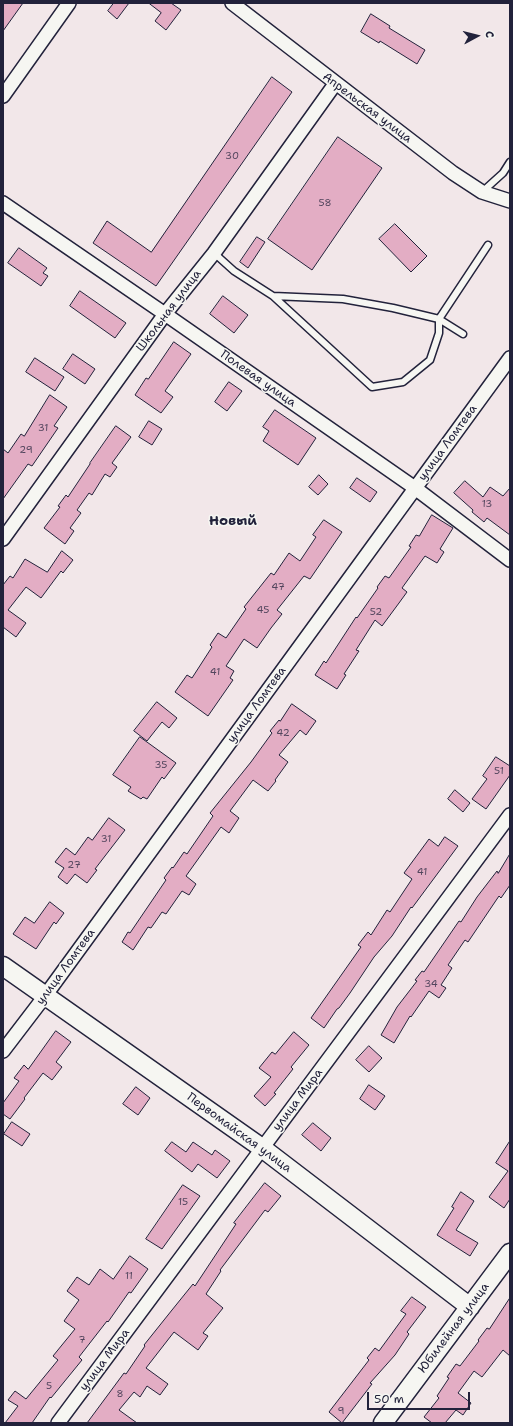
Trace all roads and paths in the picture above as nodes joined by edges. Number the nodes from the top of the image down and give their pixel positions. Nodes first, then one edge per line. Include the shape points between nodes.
1 (232, 3) edge
2 (63, 5) edge
3 (335, 84) junction
4 (3, 96) edge
5 (510, 162) edge
6 (482, 192) junction
7 (510, 201) edge
8 (3, 203) edge
9 (488, 245) dead end
10 (214, 253) junction
11 (273, 296) junction
12 (165, 314) junction
13 (440, 319) junction
14 (463, 334) dead end
15 (510, 358) edge
16 (415, 488) junction
17 (3, 539) edge
18 (510, 560) edge
19 (510, 815) edge
20 (3, 966) edge
21 (45, 996) junction
22 (3, 1051) edge
23 (262, 1148) junction
24 (510, 1253) edge
25 (470, 1307) junction
26 (58, 1423) edge
27 (382, 1423) edge

1 - 3 street, Апрельская улица
2 - 4 street
3 - 6 street, Апрельская улица via 453,174
3 - 10 street, Школьная улица
5 - 6 lane via 503,173
6 - 7 street, Апрельская улица
8 - 12 street, Полевая улица
9 - 13 lane
10 - 11 lane via 234,271
10 - 12 street, Школьная улица
11 - 13 lane via 343,299
11 - 13 lane via 372,387 403,382 430,360 439,333
12 - 16 street, Полевая улица
12 - 17 street, Школьная улица
13 - 14 lane
15 - 16 street, улица Ломтева
16 - 18 street, Полевая улица
16 - 21 street, улица Ломтева
19 - 23 street, улица Мира
20 - 21 street, Первомайская улица
21 - 22 street, улица Ломтева
21 - 23 street, Первомайская улица
23 - 25 street, Первомайская улица
23 - 26 street, улица Мира
24 - 25 street, Юбилейная улица
25 - 27 street, Юбилейная улица

